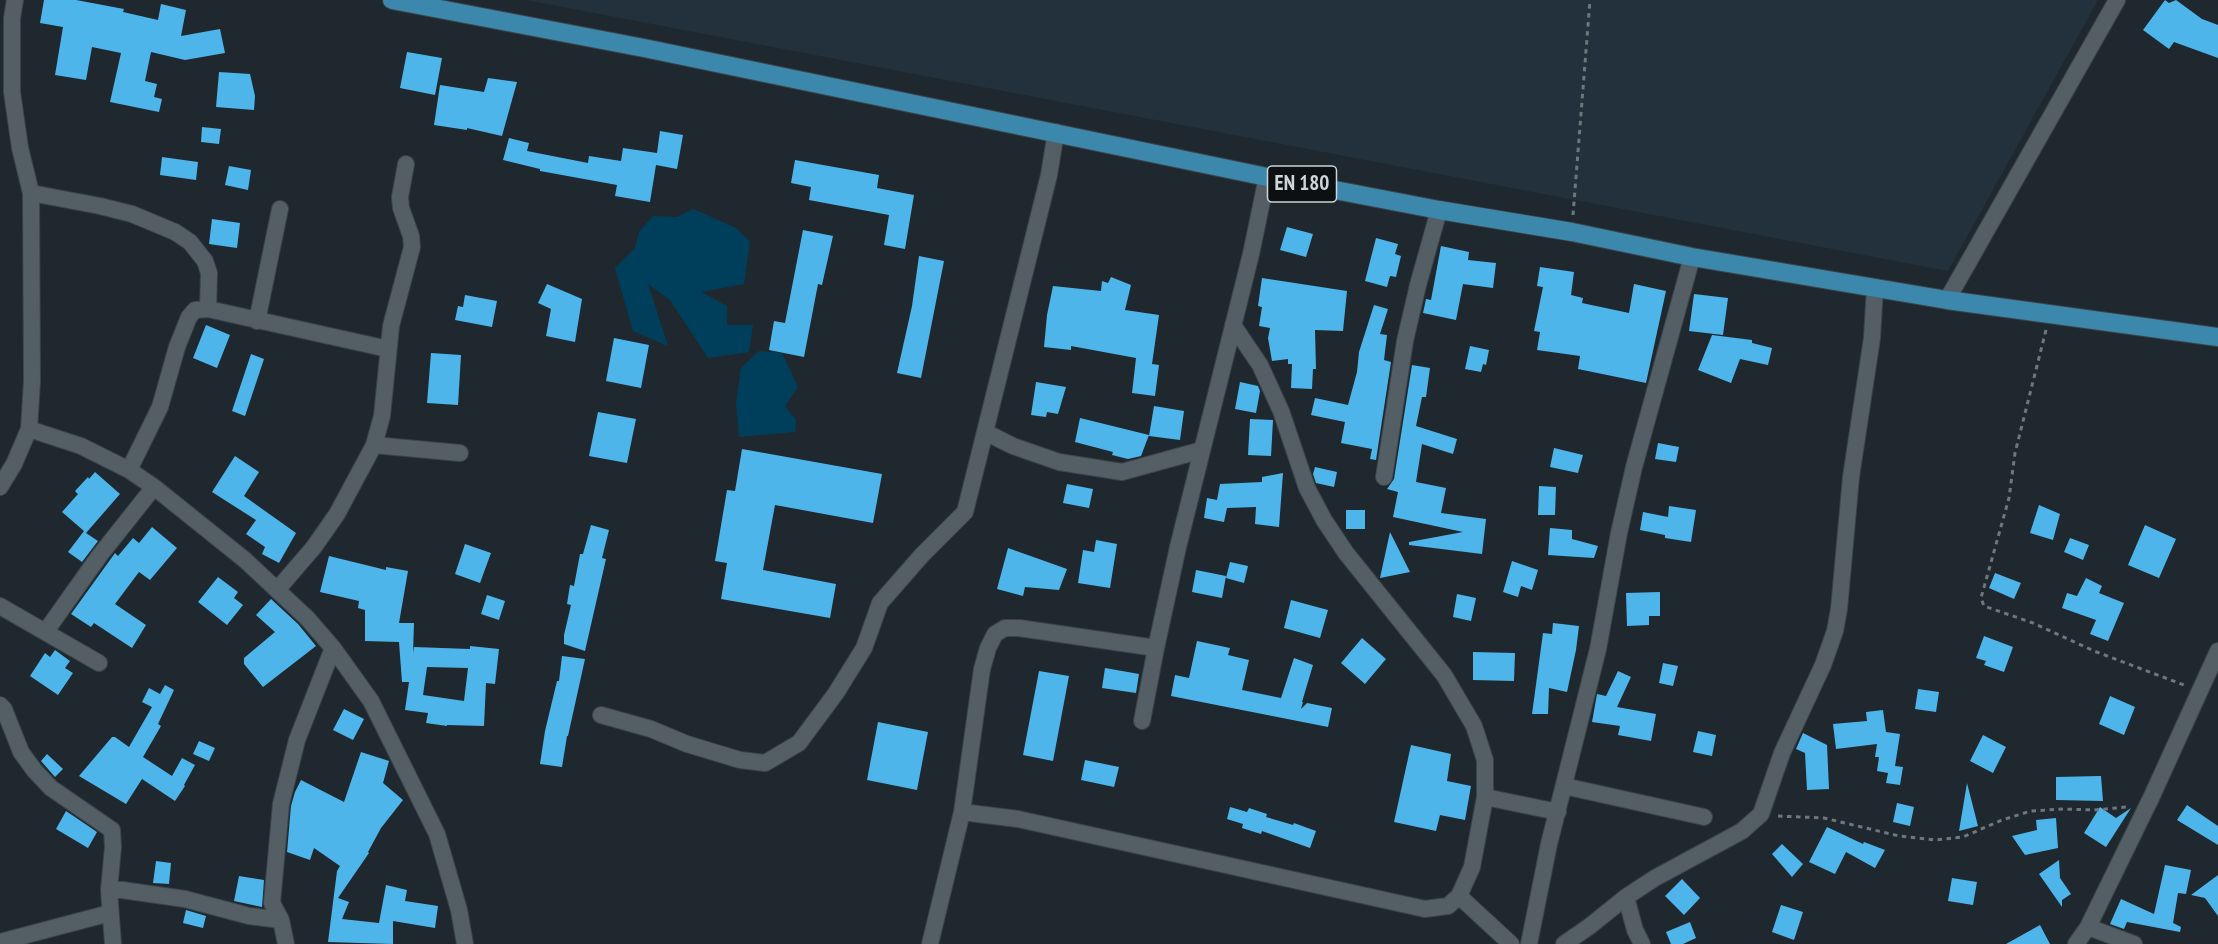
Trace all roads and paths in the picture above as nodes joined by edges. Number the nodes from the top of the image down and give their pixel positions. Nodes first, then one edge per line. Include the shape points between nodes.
1 (15, 0) edge
2 (392, 0) edge
3 (1590, 0) edge
4 (2117, 0) edge
5 (1056, 132) junction
6 (405, 164) dead end
7 (1267, 177) junction
8 (31, 194) junction
9 (280, 209) dead end
10 (1439, 210) junction
11 (1572, 232) junction
12 (1692, 257) junction
13 (1875, 287) junction
14 (1947, 300) junction
15 (208, 309) junction
16 (2050, 314) junction
17 (257, 321) junction
18 (1233, 325) junction
19 (2218, 337) edge
20 (388, 349) junction
21 (29, 429) junction
22 (985, 432) junction
23 (374, 444) junction
24 (1202, 450) junction
25 (460, 453) dead end
26 (129, 470) junction
27 (1384, 477) dead end
28 (0, 487) edge
29 (154, 487) junction
30 (277, 590) junction
31 (0, 606) edge
32 (46, 631) junction
33 (333, 648) junction
34 (1156, 648) junction
35 (2218, 651) edge
36 (99, 663) dead end
37 (2198, 691) junction
38 (0, 705) edge
39 (601, 715) dead end
40 (1142, 721) dead end
41 (1564, 786) junction
42 (1485, 797) junction
43 (2151, 798) junction
44 (962, 812) junction
45 (1558, 812) junction
46 (1761, 814) junction
47 (1704, 817) dead end
48 (109, 890) junction
49 (1459, 896) junction
50 (1626, 897) junction
51 (110, 913) junction
52 (280, 920) junction
53 (2088, 927) junction
54 (0, 942) edge
55 (113, 944) edge
56 (286, 944) edge
57 (465, 944) edge
58 (930, 944) edge
59 (1511, 944) edge
60 (1529, 944) edge
61 (1564, 944) edge
62 (1642, 944) edge
63 (2076, 944) edge
64 (2134, 944) edge

1 - 8 street via 12,92
2 - 5 main road, EN 180
3 - 11 path
4 - 14 street
5 - 7 main road, EN 180
5 - 22 street via 1049,175
6 - 20 street via 400,197 412,247
7 - 10 main road, EN 180
7 - 18 street
8 - 15 street via 132,214 175,232 190,242 205,261 209,273
8 - 21 street
9 - 17 street
10 - 11 main road, EN 180
10 - 27 street via 1405,341
11 - 12 main road, EN 180
12 - 13 main road, EN 180
12 - 41 street via 1634,467 1598,649
13 - 14 main road, EN 180
13 - 46 street via 1835,630 1782,753
14 - 16 main road, EN 180
15 - 17 street
15 - 26 street via 191,313 160,407
16 - 19 main road, EN 180
16 - 37 path via 2021,423 2009,498 1981,598 1984,606
17 - 20 street
18 - 24 street
18 - 42 street via 1260,365 1281,411 1307,488 1324,520 1444,675 1474,726 1485,760
20 - 23 street via 382,416
21 - 26 street via 81,446
21 - 28 street
22 - 24 street via 1059,462 1122,472
22 - 39 street via 965,512 880,603 864,648 799,743 765,763 740,760
23 - 25 street
23 - 30 street via 337,514
24 - 34 street
26 - 29 street
29 - 30 street
29 - 32 street
30 - 33 street
31 - 32 street
32 - 36 street
33 - 52 street via 286,777 272,889 272,903
33 - 57 street via 371,701 437,834
34 - 40 street
34 - 44 street via 1019,628 1005,628 995,634 982,669
35 - 37 street
37 - 43 street
38 - 48 street via 21,752 34,770 51,788 112,830
41 - 45 street
41 - 47 street
42 - 45 street
42 - 49 street via 1472,867
43 - 46 path via 2126,808 2031,811 1963,837 1935,840 1899,836 1824,818
43 - 53 street
44 - 49 street via 1018,819 1425,909 1448,906
44 - 58 street
45 - 60 street
46 - 50 street via 1742,831
48 - 51 street
48 - 52 street via 185,898 249,916
49 - 59 street
50 - 61 street
50 - 62 street
51 - 54 street
51 - 55 street
52 - 56 street
53 - 63 street
53 - 64 street

